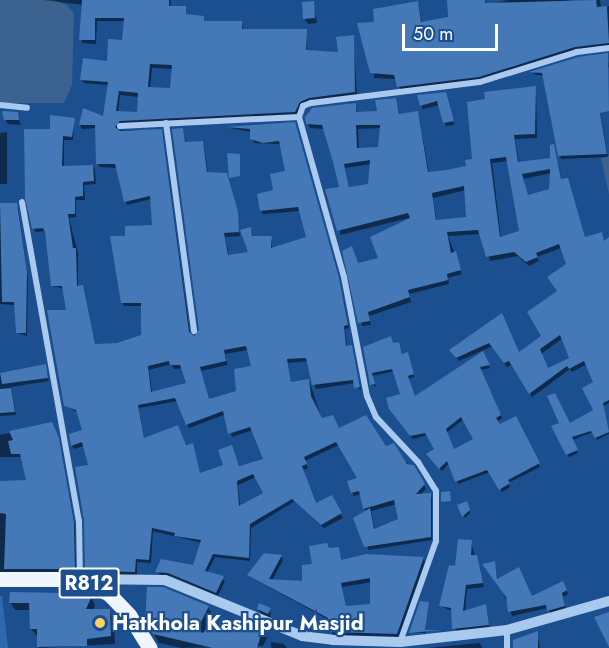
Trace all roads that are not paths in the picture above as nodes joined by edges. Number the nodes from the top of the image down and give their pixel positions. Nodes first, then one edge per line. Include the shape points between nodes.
1 (609, 48) edge
2 (0, 105) edge
3 (27, 108) dead end
4 (299, 117) junction
5 (166, 123) junction
6 (120, 126) dead end
7 (22, 202) dead end
8 (194, 331) dead end
9 (0, 579) edge
10 (80, 579) junction
11 (609, 601) edge
12 (507, 630) junction
13 (400, 642) junction
14 (150, 648) edge
15 (507, 648) edge

1 - 4 street via 577,52 480,82 311,103 303,106
2 - 3 street
4 - 5 street
4 - 13 street via 344,278 367,396 376,417 418,462 436,491 436,541
5 - 6 street
5 - 8 street
7 - 10 street via 80,521
9 - 10 main road, R812
10 - 13 street via 165,580 302,636
10 - 14 main road, R812 via 109,594 129,615
11 - 12 street
12 - 13 street
12 - 15 street

